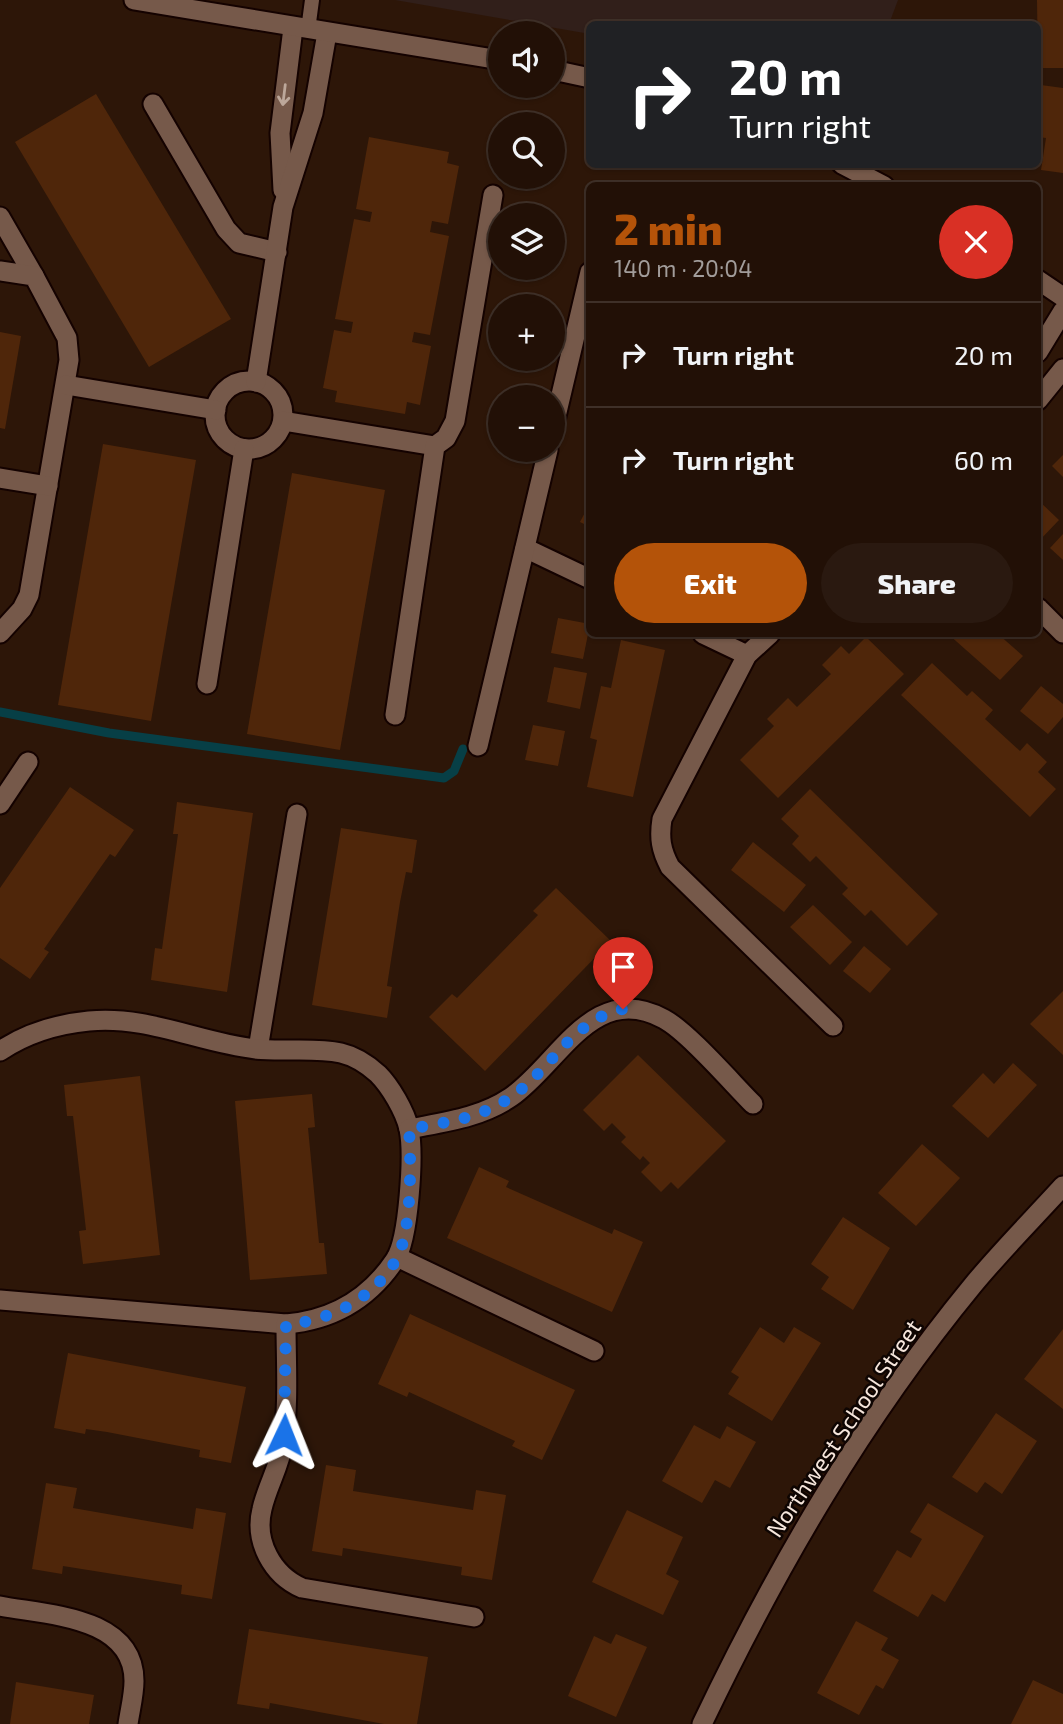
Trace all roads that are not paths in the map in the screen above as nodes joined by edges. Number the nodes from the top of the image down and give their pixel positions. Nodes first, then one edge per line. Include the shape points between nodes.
1 (134, 0) edge
2 (312, 0) edge
3 (309, 30) junction
4 (488, 58) edge
5 (565, 73) edge
6 (586, 77) edge
7 (153, 104) dead end
8 (850, 168) edge
9 (876, 182) edge
10 (493, 195) dead end
11 (283, 207) junction
12 (0, 217) edge
13 (276, 252) junction
14 (0, 271) edge
15 (34, 276) junction
16 (1041, 282) edge
17 (586, 289) edge
18 (1063, 297) edge
19 (1063, 311) edge
20 (1041, 347) edge
21 (1063, 369) edge
22 (256, 382) junction
23 (66, 385) junction
24 (563, 385) edge
25 (1041, 396) edge
26 (216, 410) junction
27 (283, 421) junction
28 (435, 446) junction
29 (244, 449) junction
30 (545, 462) edge
31 (0, 478) edge
32 (48, 486) junction
33 (525, 548) junction
34 (586, 577) edge
35 (1041, 611) edge
36 (0, 633) edge
37 (1063, 633) edge
38 (709, 637) edge
39 (767, 637) edge
40 (747, 655) junction
41 (206, 684) dead end
42 (395, 715) dead end
43 (478, 746) dead end
44 (28, 762) dead end
45 (0, 804) edge
46 (297, 814) dead end
47 (833, 1026) dead end
48 (258, 1049) junction
49 (0, 1051) edge
50 (753, 1104) dead end
51 (409, 1129) junction
52 (1063, 1186) edge
53 (397, 1257) junction
54 (0, 1300) edge
55 (286, 1325) junction
56 (594, 1351) dead end
57 (0, 1606) edge
58 (474, 1617) dead end
59 (128, 1724) edge
60 (702, 1724) edge

1 - 3 street
2 - 3 lane
3 - 4 street
3 -> 11 street via 280,134
3 - 11 street via 313,113
5 - 6 street
7 - 13 street via 226,229 239,243
8 - 9 street
10 - 28 street via 455,421 446,438
11 - 13 street
12 - 15 street
13 - 22 street
14 - 15 street
15 - 23 street via 67,338
16 - 18 street
17 - 24 street
19 - 20 street
21 - 25 street
22 - 26 street via 235,384 223,393
22 - 27 street via 275,394
23 - 26 street
23 - 32 street
26 - 29 street via 222,435
27 - 28 street
27 - 29 street via 269,443
28 - 42 street
29 - 41 street
30 - 33 street
31 - 32 street
32 - 36 street via 29,594
33 - 34 street
33 - 43 street
35 - 37 street
38 - 40 street
39 - 40 street
40 - 47 street via 662,819 662,852 670,867
44 - 45 street
46 - 48 street
48 - 49 street via 140,1022 90,1020 34,1033
48 - 51 street via 331,1052 358,1060 386,1084
50 - 51 street via 667,1020 623,1009 583,1026 529,1083 495,1107 465,1119
51 - 53 street via 408,1199
52 - 60 street, Northwest School Street via 974,1284 851,1451 762,1600
53 - 55 street via 364,1296 348,1307 320,1320
53 - 56 street
54 - 55 street
55 - 58 street via 283,1444 260,1526 271,1563 302,1588
57 - 59 street via 93,1625 116,1639 126,1652 134,1681

